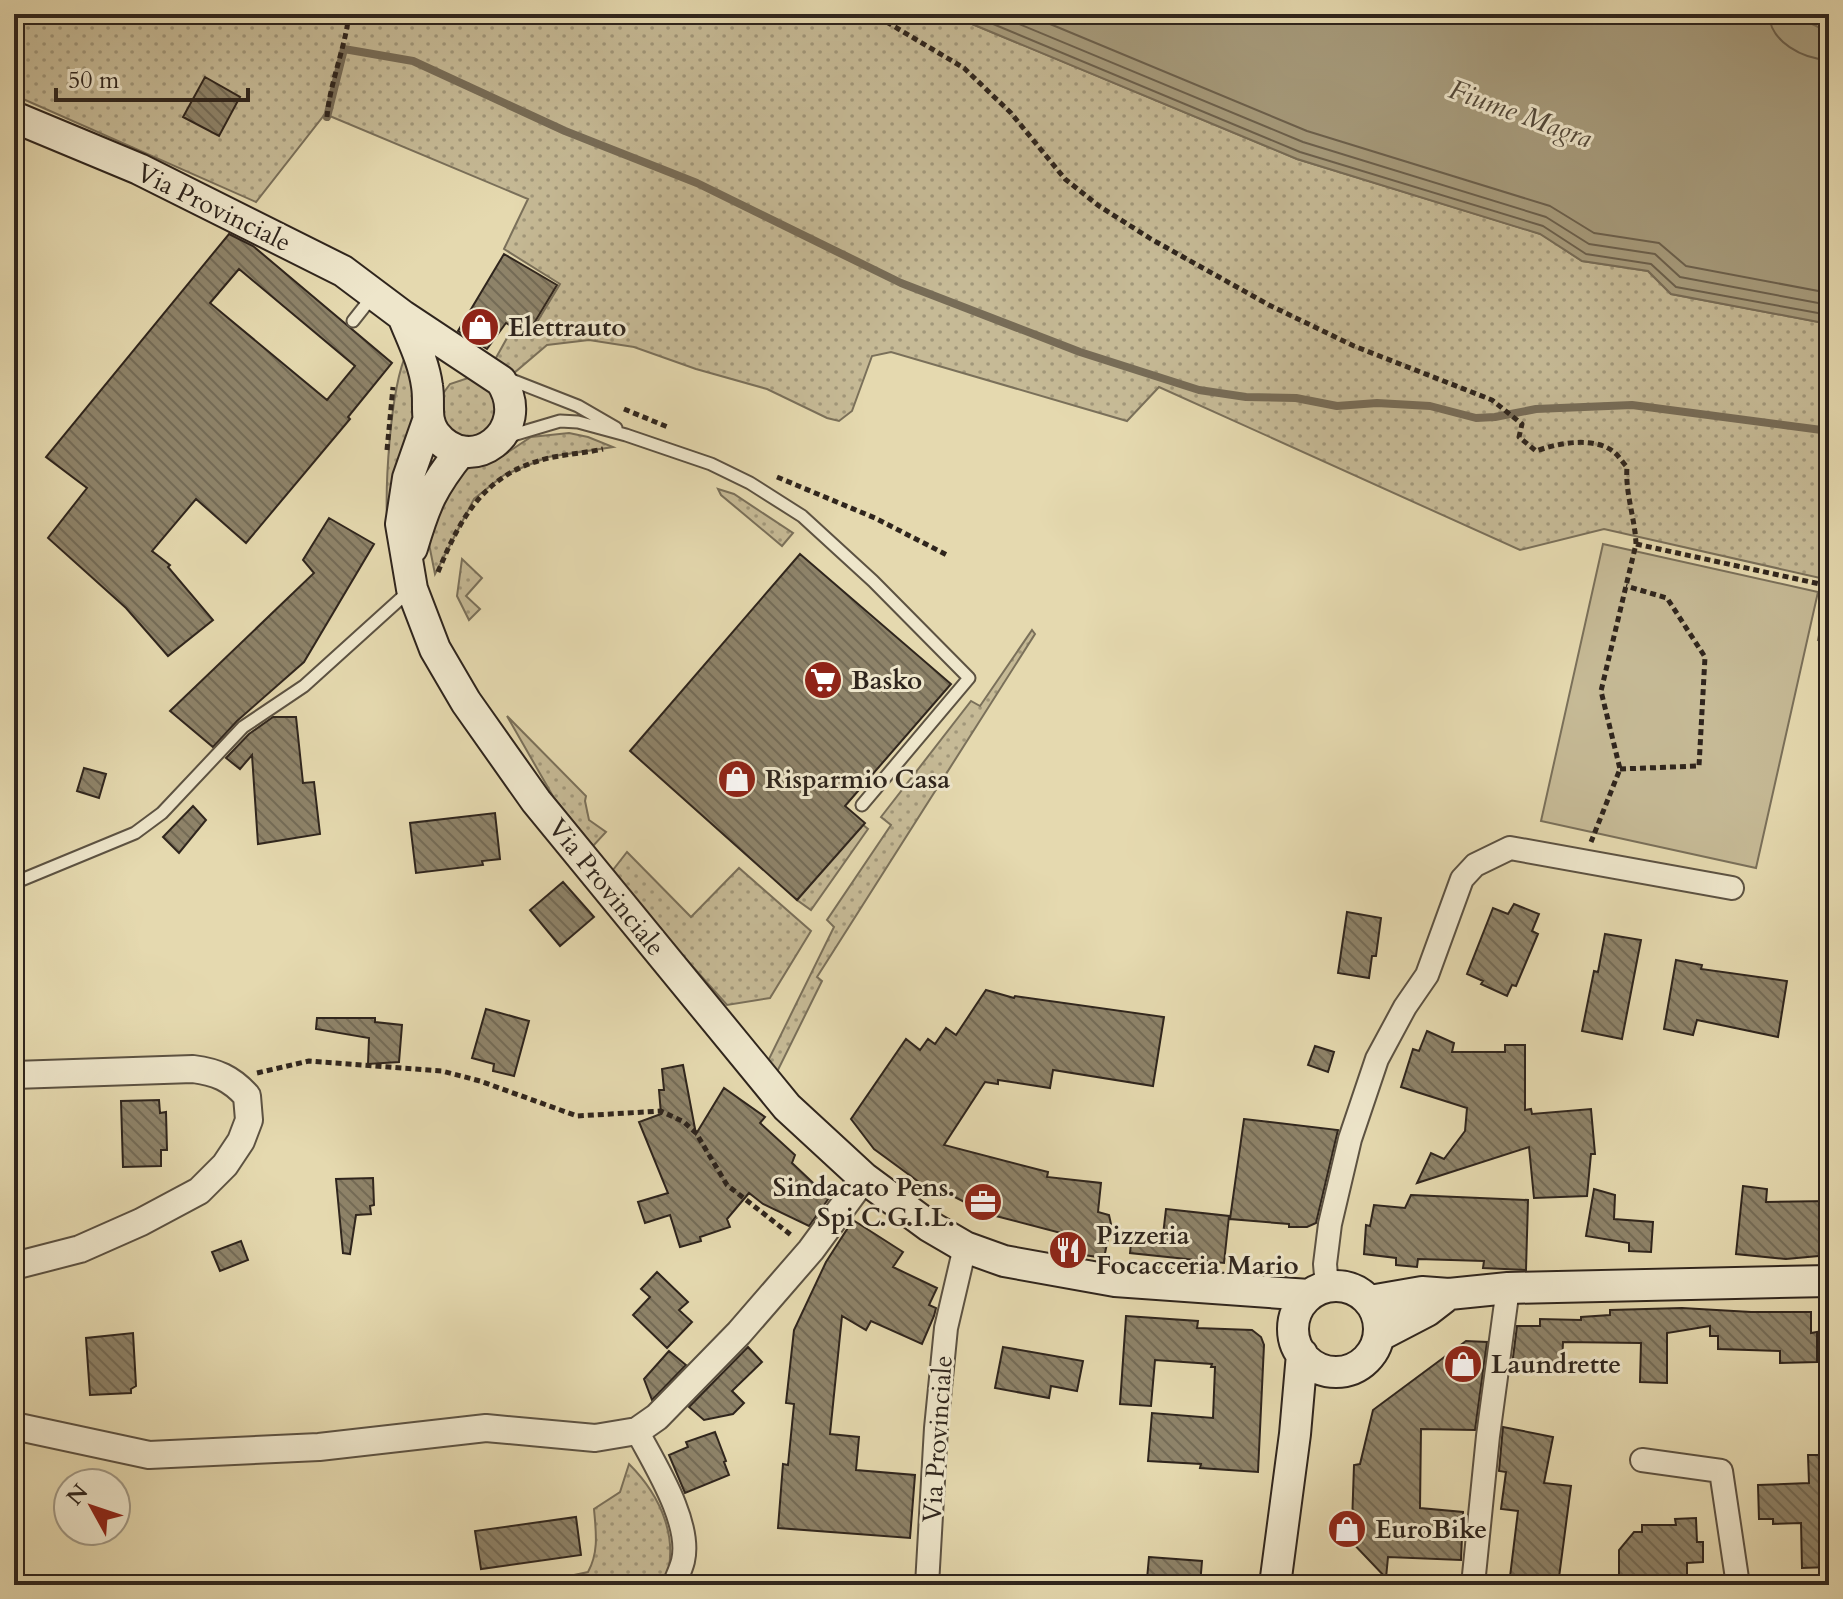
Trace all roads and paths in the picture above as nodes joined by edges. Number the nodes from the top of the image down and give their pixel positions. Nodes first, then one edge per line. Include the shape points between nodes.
1 (349, 14) edge
2 (868, 14) edge
3 (14, 117) edge
4 (327, 117) dead end
5 (375, 293) junction
6 (403, 316) junction
7 (353, 321) dead end
8 (486, 371) junction
9 (428, 411) junction
10 (626, 435) junction
11 (498, 440) junction
12 (609, 448) dead end
13 (461, 451) junction
14 (1636, 544) junction
15 (419, 575) junction
16 (1626, 586) junction
17 (1829, 586) edge
18 (1620, 769) junction
19 (862, 805) dead end
20 (1583, 861) junction
21 (14, 883) edge
22 (1732, 888) dead end
23 (14, 1075) edge
24 (228, 1079) junction
25 (864, 1178) junction
26 (965, 1247) junction
27 (811, 1250) junction
28 (14, 1266) edge
29 (1829, 1281) edge
30 (1508, 1288) junction
31 (1234, 1290) junction
32 (1318, 1291) junction
33 (1449, 1294) junction
34 (1370, 1301) junction
35 (1294, 1325) junction
36 (1379, 1336) junction
37 (1302, 1354) junction
38 (1338, 1372) junction
39 (14, 1426) edge
40 (637, 1431) junction
41 (1295, 1434) junction
42 (1642, 1460) dead end
43 (674, 1585) edge
44 (927, 1585) edge
45 (1275, 1585) edge
46 (1473, 1585) edge
47 (1738, 1585) edge

1 - 4 path
2 - 14 path via 964,68 1011,113 1065,179 1151,239 1354,346 1492,400 1522,424 1519,437 1536,451 1560,443 1612,450 1627,467
3 - 5 main road, Via Provinciale via 139,169 329,263
5 - 6 main road, Via Provinciale
5 - 7 lane
6 - 8 main road, Via Provinciale
6 - 9 main road, Via Provinciale via 419,355
8 - 9 main road via 468,367 442,377 433,387
8 - 10 lane via 578,406
8 - 11 main road, Via Provinciale via 508,392 511,404 511,418
9 - 13 main road via 438,437
9 - 15 main road via 401,524
10 - 11 lane via 560,421
10 - 19 lane via 711,464 802,516 969,678
11 - 13 main road via 487,448
12 - 15 path via 548,458 504,476 475,500 449,545
13 - 15 main road via 425,503
14 - 16 path
14 - 17 path
15 - 21 lane via 304,686 243,727 162,813 135,833
15 - 25 main road, Via Provinciale via 442,663 536,801 787,1107
16 - 18 path via 1601,691
16 - 18 path via 1667,598 1705,657 1699,766
18 - 20 path
20 - 22 street
20 - 32 street via 1510,848 1475,865 1462,879 1427,975 1377,1059 1350,1139
23 - 24 street via 193,1069
24 - 27 path via 309,1061 442,1071 577,1116 661,1111 696,1133 727,1185
24 - 28 street via 247,1096 249,1120 225,1165 199,1191 80,1249
25 - 26 main road, Via Provinciale
25 - 27 street
26 - 31 main road, Via Provinciale via 1004,1261 1115,1281
26 - 44 street, Via Provinciale via 946,1328
27 - 40 street via 677,1398
29 - 30 main road
30 - 33 main road
30 - 46 street
31 - 32 main road
31 - 35 main road, Via Provinciale
32 - 34 main road via 1350,1288
32 - 35 main road via 1298,1308
33 - 34 main road via 1422,1292
33 - 36 main road
34 - 36 main road
35 - 37 main road
36 - 38 main road via 1365,1361
37 - 38 main road via 1317,1367
37 - 41 main road
38 - 41 main road
39 - 40 street via 149,1455 319,1447 486,1428 595,1438
40 - 43 street via 684,1534 684,1561
41 - 45 main road
42 - 47 street via 1721,1471

